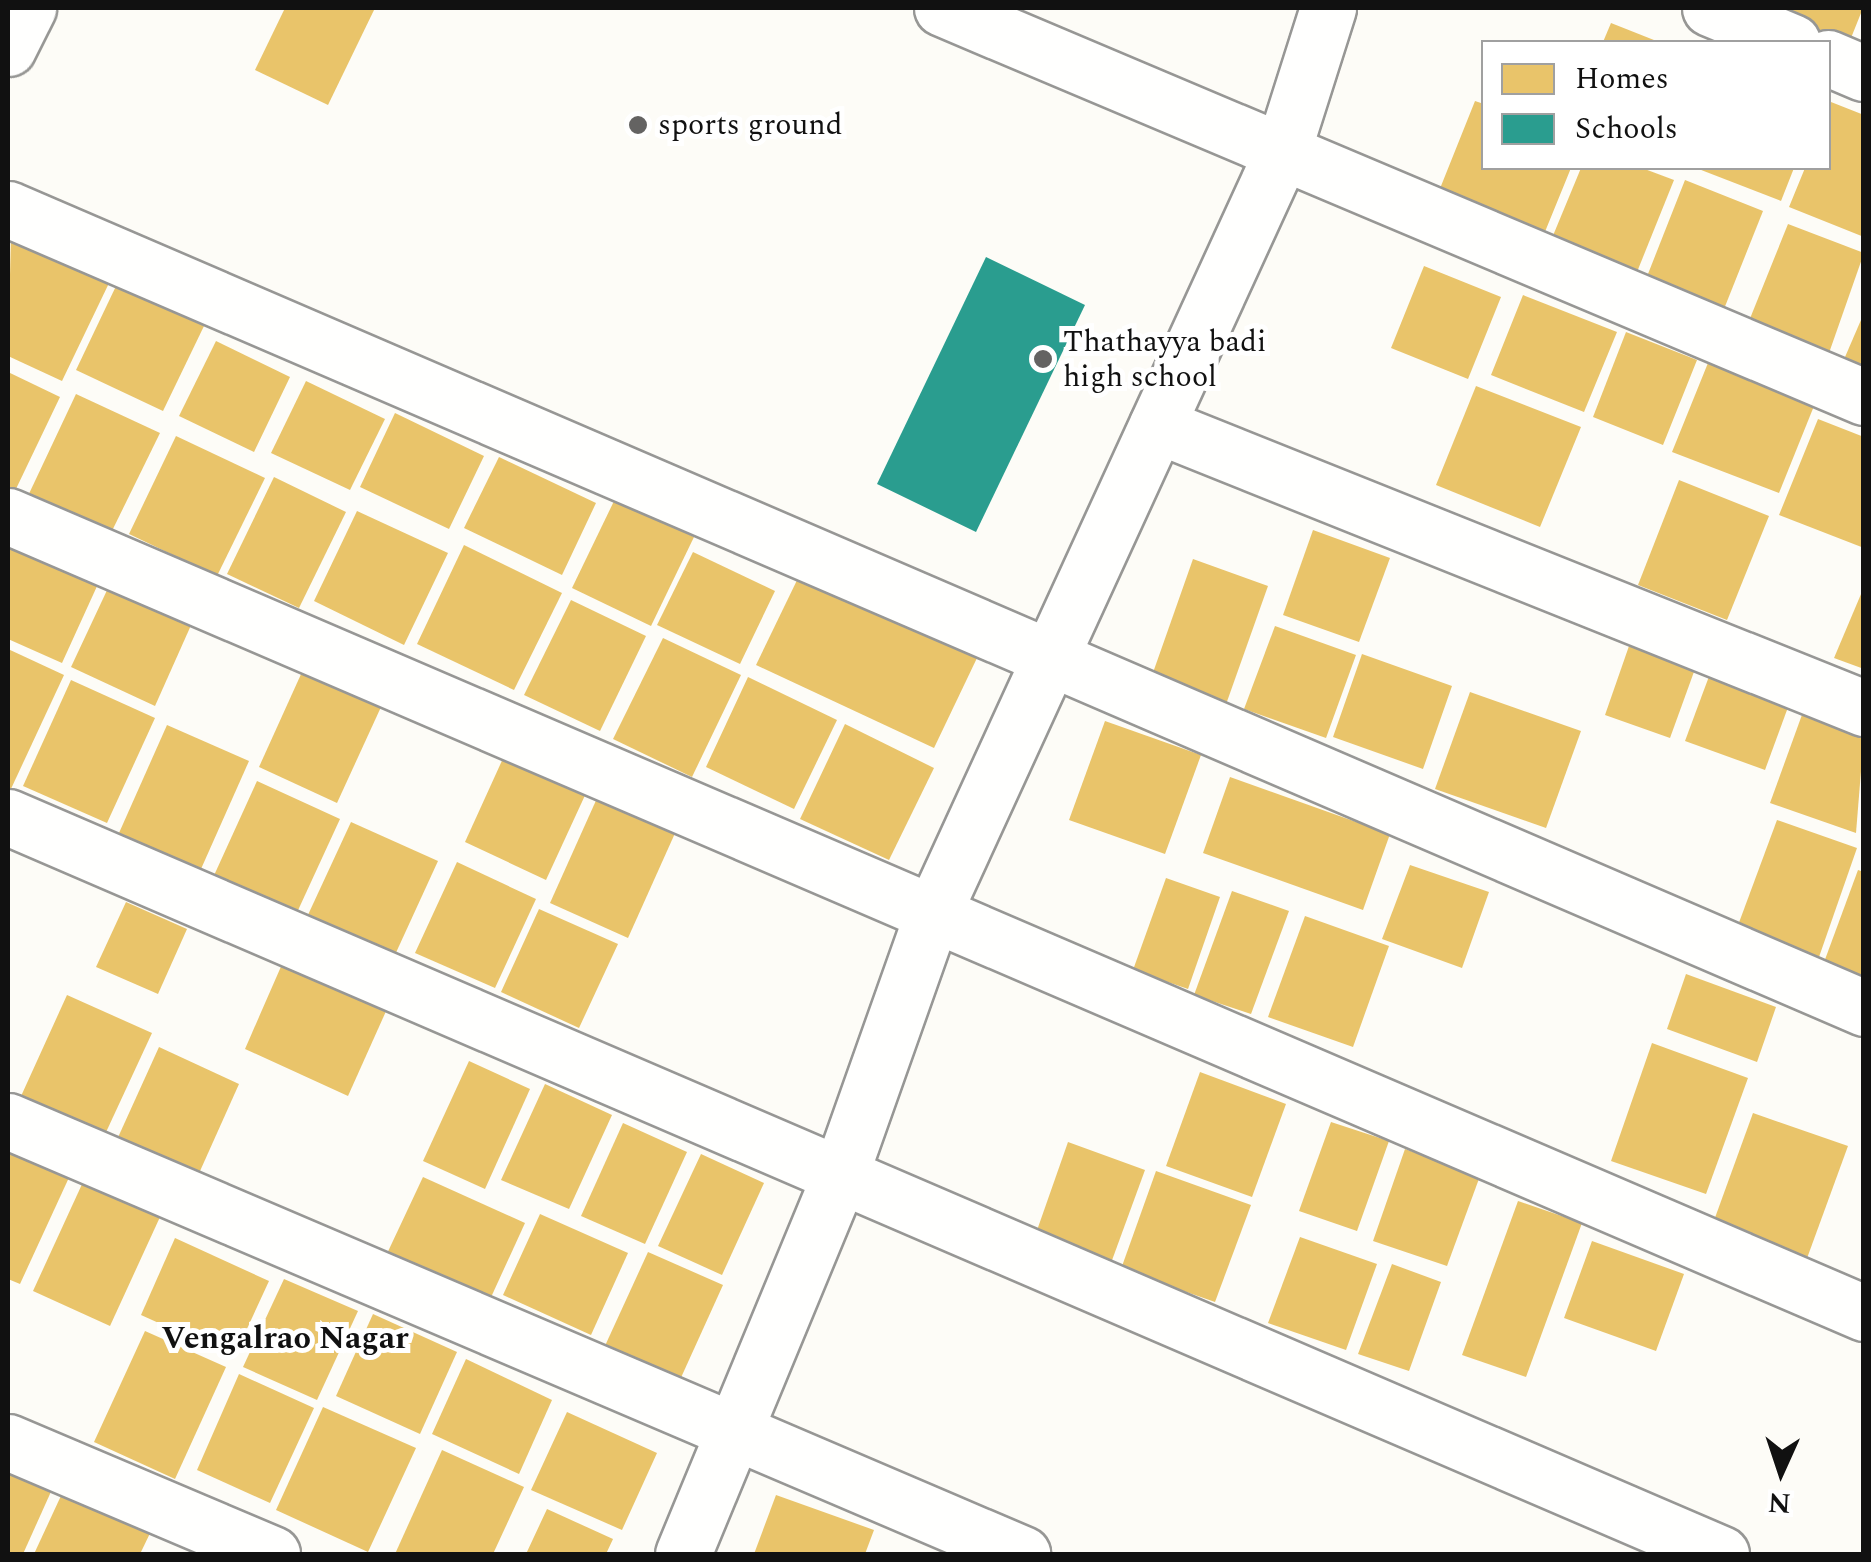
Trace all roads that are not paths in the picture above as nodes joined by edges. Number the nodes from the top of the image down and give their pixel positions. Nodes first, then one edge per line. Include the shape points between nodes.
1 (28, 8) edge
2 (942, 8) edge
3 (1328, 8) edge
4 (1710, 8) edge
5 (1787, 40) edge
6 (8, 48) edge
7 (1831, 59) edge
8 (1864, 73) edge
9 (1283, 150) junction
10 (8, 209) edge
11 (1864, 397) edge
12 (1158, 424) junction
13 (8, 516) edge
14 (1054, 662) junction
15 (1864, 708) edge
16 (8, 817) edge
17 (932, 916) junction
18 (1864, 1008) edge
19 (8, 1121) edge
20 (840, 1176) junction
21 (1864, 1313) edge
22 (736, 1435) junction
23 (8, 1442) edge
24 (272, 1554) edge
25 (683, 1554) edge
26 (1022, 1554) edge
27 (1721, 1554) edge

1 - 6 street
2 - 9 street
3 - 9 street
4 - 5 street
7 - 8 street
9 - 11 street
9 - 12 street
10 - 14 street
12 - 14 street
12 - 15 street
13 - 17 street
14 - 17 street
14 - 18 street
16 - 20 street
17 - 20 street
17 - 21 street
19 - 22 street
20 - 22 street
20 - 27 street
22 - 25 street
22 - 26 street
23 - 24 street

